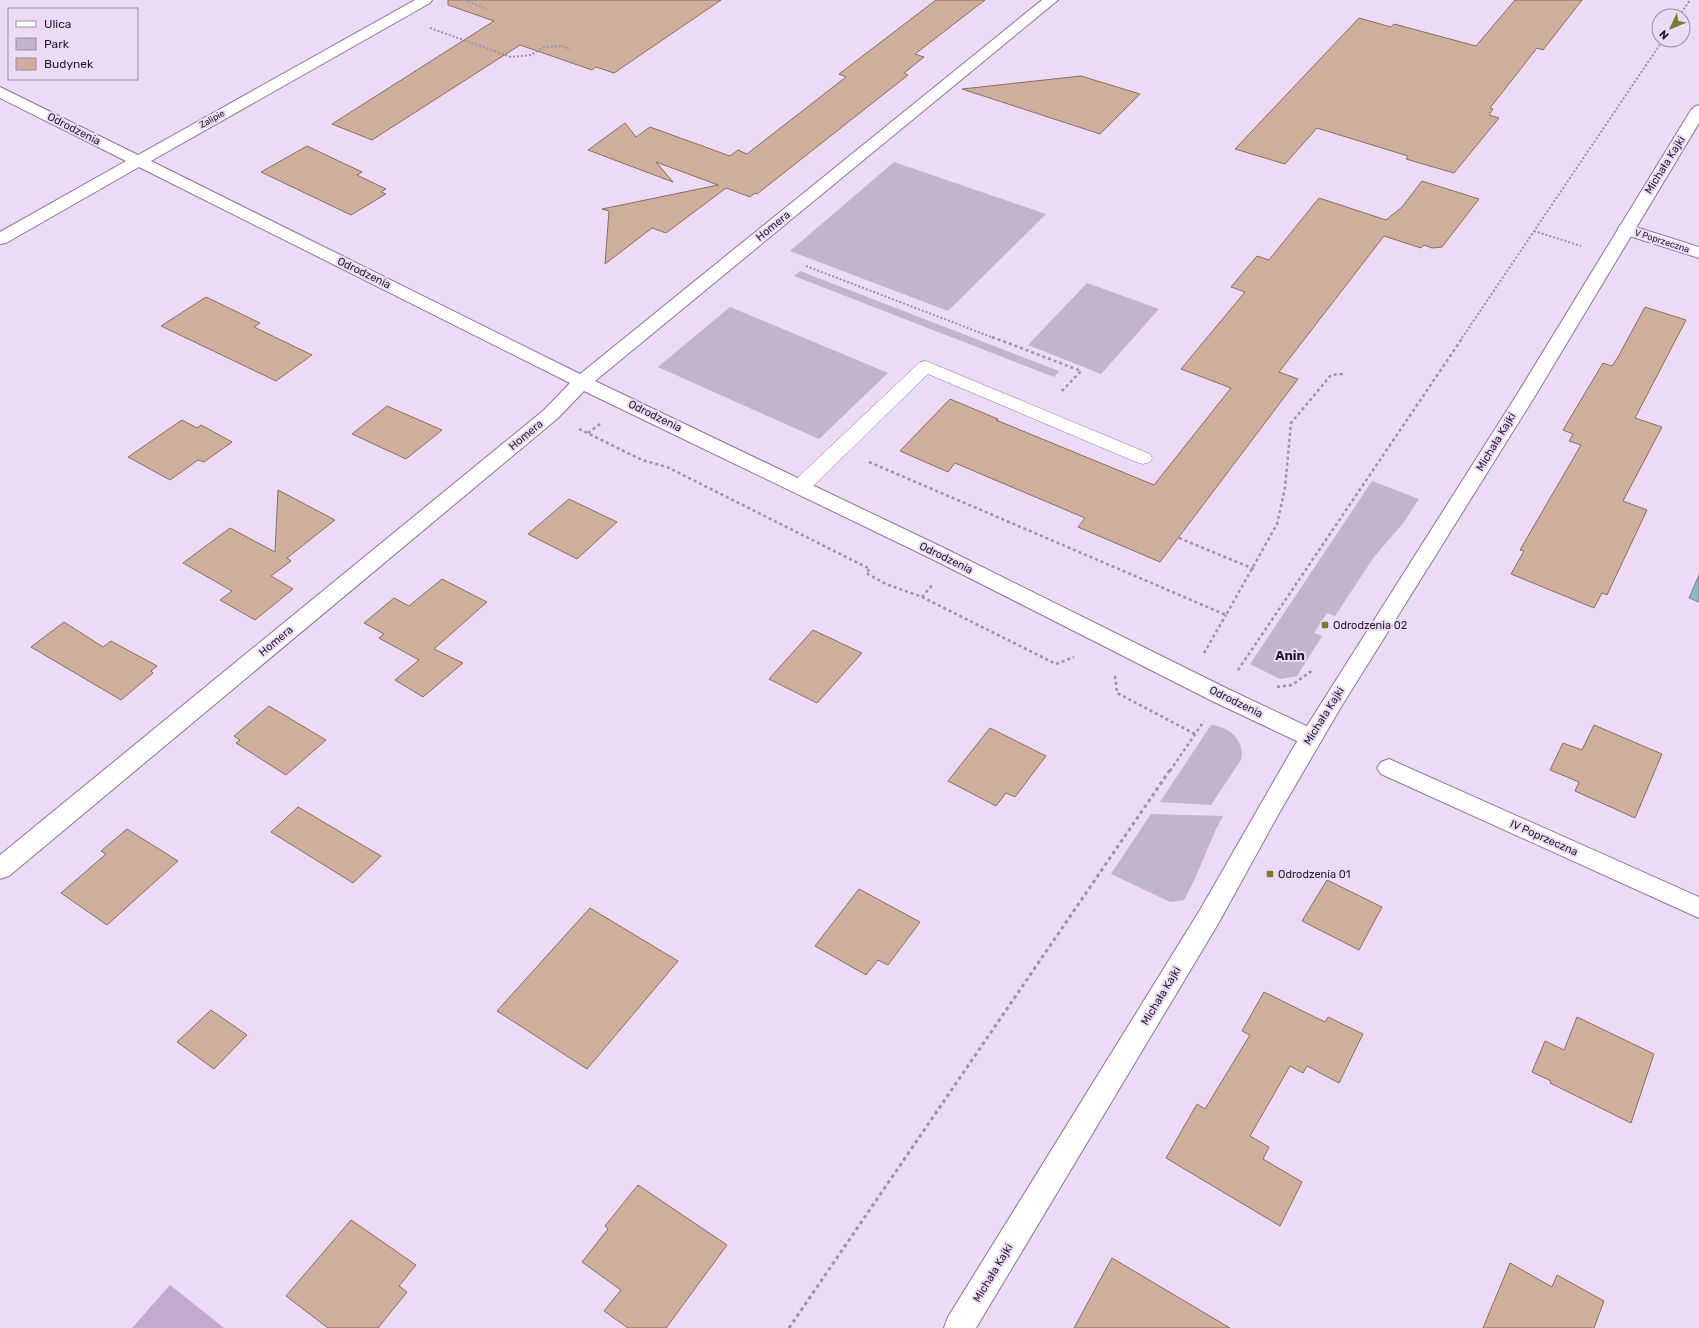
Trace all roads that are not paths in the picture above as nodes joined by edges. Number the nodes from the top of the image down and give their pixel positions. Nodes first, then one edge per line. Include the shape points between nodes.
1 (425, 0) edge
2 (1051, 0) edge
3 (0, 92) edge
4 (1699, 110) edge
5 (137, 161) junction
6 (1626, 229) junction
7 (0, 240) edge
8 (1699, 253) edge
9 (582, 382) junction
10 (1143, 458) dead end
11 (800, 487) junction
12 (1311, 738) junction
13 (1390, 768) dead end
14 (0, 869) edge
15 (1699, 908) edge
16 (959, 1328) edge

1 - 5 street, Zalipie
2 - 9 street, Homera
3 - 5 street, Odrodzenia
4 - 6 street, Michała Kajki
5 - 7 street, Zalipie
5 - 9 street, Odrodzenia
6 - 8 street, V Poprzeczna
6 - 12 street, Michała Kajki via 1468,489
9 - 11 street, Odrodzenia
9 - 14 street, Homera via 551,414
10 - 11 lane via 926,366
11 - 12 street, Odrodzenia
12 - 16 street, Michała Kajki via 1242,853 1208,917
13 - 15 street, IV Poprzeczna

